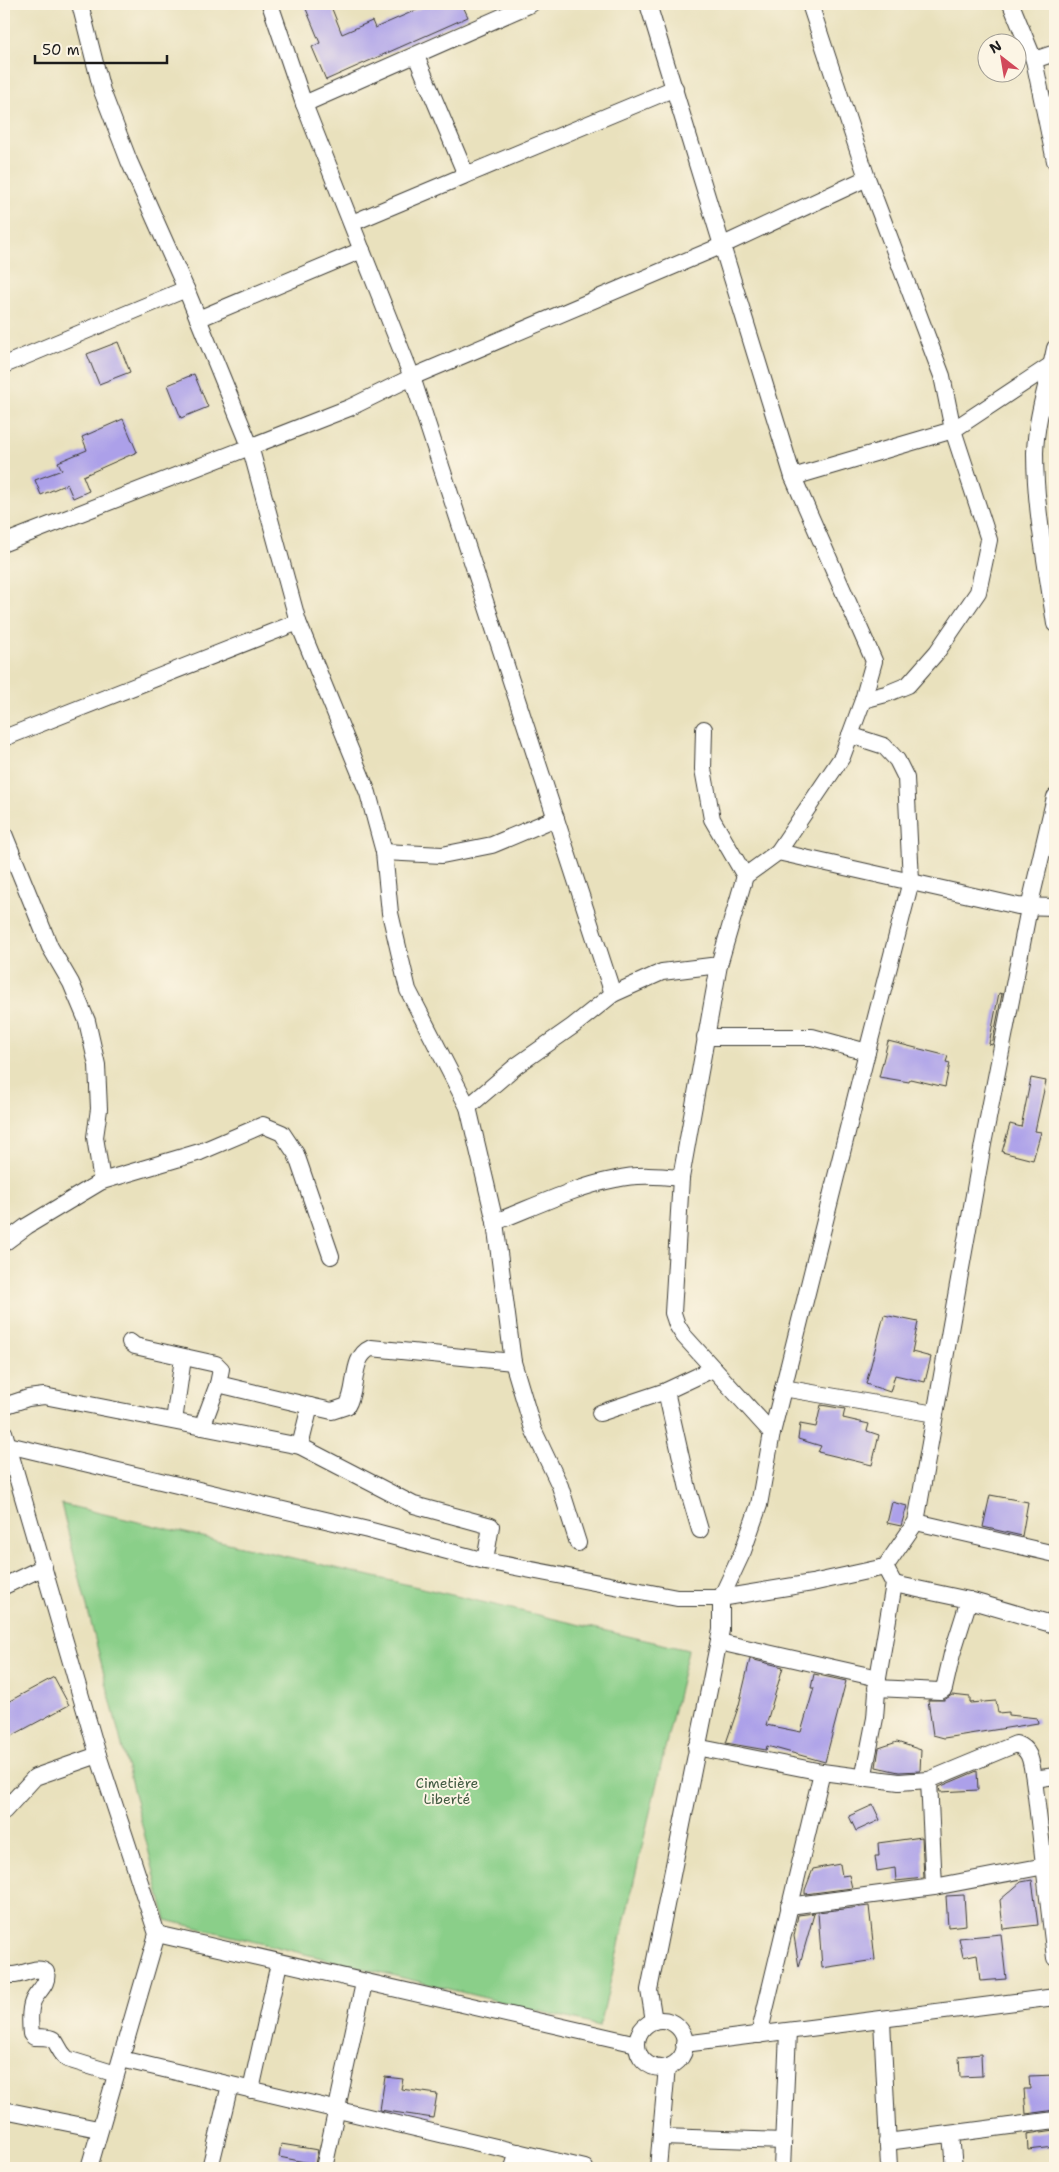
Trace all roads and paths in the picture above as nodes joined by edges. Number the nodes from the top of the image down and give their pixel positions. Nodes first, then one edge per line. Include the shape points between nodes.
1 (80, 4) edge
2 (270, 4) edge
3 (530, 4) edge
4 (648, 4) edge
5 (810, 4) edge
6 (1011, 4) edge
7 (1055, 53) edge
8 (416, 56) junction
9 (1034, 60) junction
10 (675, 88) junction
11 (304, 104) junction
12 (1055, 161) edge
13 (466, 175) junction
14 (867, 178) junction
15 (352, 223) junction
16 (721, 246) junction
17 (362, 250) junction
18 (186, 289) junction
19 (198, 320) junction
20 (1054, 355) edge
21 (4, 365) edge
22 (412, 377) junction
23 (953, 430) junction
24 (250, 446) junction
25 (793, 477) junction
26 (4, 542) edge
27 (298, 622) junction
28 (1055, 624) edge
29 (863, 700) junction
30 (704, 729) dead end
31 (850, 736) junction
32 (4, 738) edge
33 (1055, 797) edge
34 (556, 818) junction
35 (4, 834) edge
36 (384, 852) junction
37 (778, 852) junction
38 (745, 876) junction
39 (911, 881) junction
40 (1055, 907) edge
41 (1029, 908) junction
42 (719, 965) junction
43 (613, 994) junction
44 (705, 1036) junction
45 (867, 1052) junction
46 (468, 1107) junction
47 (681, 1178) junction
48 (102, 1181) junction
49 (495, 1222) junction
50 (4, 1243) edge
51 (331, 1256) dead end
52 (130, 1342) dead end
53 (183, 1358) junction
54 (513, 1362) junction
55 (713, 1369) junction
56 (218, 1384) junction
57 (783, 1388) junction
58 (666, 1391) junction
59 (4, 1406) edge
60 (310, 1406) junction
61 (600, 1413) dead end
62 (935, 1414) junction
63 (174, 1421) junction
64 (202, 1426) junction
65 (772, 1433) junction
66 (6, 1438) edge
67 (300, 1446) junction
68 (916, 1522) junction
69 (700, 1530) dead end
70 (578, 1543) dead end
71 (1055, 1554) edge
72 (485, 1561) junction
73 (44, 1566) junction
74 (884, 1567) junction
75 (894, 1584) junction
76 (4, 1586) edge
77 (721, 1598) junction
78 (968, 1600) junction
79 (1055, 1625) edge
80 (719, 1642) junction
81 (877, 1683) junction
82 (696, 1747) junction
83 (98, 1755) junction
84 (822, 1772) junction
85 (1055, 1776) edge
86 (862, 1779) junction
87 (1034, 1779) junction
88 (929, 1780) junction
89 (4, 1811) edge
90 (1045, 1866) junction
91 (934, 1887) junction
92 (789, 1906) junction
93 (157, 1934) junction
94 (1055, 1958) edge
95 (280, 1963) junction
96 (4, 1973) edge
97 (364, 1983) junction
98 (1055, 1997) edge
99 (882, 2020) junction
100 (654, 2021) junction
101 (788, 2032) junction
102 (759, 2035) junction
103 (637, 2044) junction
104 (684, 2044) junction
105 (118, 2066) junction
106 (666, 2067) junction
107 (230, 2085) junction
108 (251, 2090) junction
109 (4, 2110) edge
110 (337, 2110) junction
111 (1055, 2120) edge
112 (98, 2130) junction
113 (951, 2135) junction
114 (662, 2137) junction
115 (783, 2141) junction
116 (887, 2142) junction
117 (518, 2152) junction
118 (89, 2168) edge
119 (210, 2168) edge
120 (324, 2168) edge
121 (513, 2168) edge
122 (585, 2168) edge
123 (658, 2168) edge
124 (782, 2168) edge
125 (889, 2168) edge
126 (954, 2168) edge

1 - 18 street via 102,91
2 - 11 street
3 - 8 street
4 - 10 street
5 - 14 street
6 - 9 street
7 - 9 street
8 - 11 street
8 - 13 street
9 - 12 street
10 - 13 street
10 - 16 street
11 - 15 street
13 - 15 street
14 - 16 street
14 - 23 street via 942,376
15 - 17 street
16 - 22 street
16 - 25 street
17 - 19 street
17 - 22 street
18 - 19 street
18 - 21 street
19 - 24 street
20 - 23 street
20 - 28 street via 1039,413 1035,453
22 - 24 street via 349,408
22 - 34 street
23 - 25 street
23 - 29 street via 989,540 978,592 937,652 908,685
24 - 26 street
24 - 27 street
25 - 29 street via 874,661
27 - 32 street
27 - 36 street via 368,793
29 - 31 street
30 - 38 street via 703,769 712,819
31 - 37 street via 842,757
31 - 39 street via 884,746 897,760 906,778
33 - 41 street
34 - 36 street via 492,845 442,855
34 - 43 street
35 - 48 street via 50,947 71,983 87,1021 97,1065 99,1110 95,1137
36 - 46 street via 390,913 408,990
37 - 38 street
37 - 39 street
38 - 42 street
39 - 41 street
39 - 45 street
40 - 41 street
41 - 62 street via 977,1173
42 - 43 street via 662,972
42 - 44 street
43 - 46 street via 516,1066
44 - 45 street via 812,1037
44 - 47 street
45 - 57 street
46 - 49 street
47 - 49 street via 645,1176 616,1179 584,1187
47 - 55 street via 672,1313 684,1336
48 - 50 street
48 - 51 street via 200,1152 263,1125 282,1133 296,1154
49 - 54 street
52 - 53 street
53 - 56 street via 219,1366 222,1370
53 - 63 street
54 - 60 street via 372,1348 363,1351 359,1358 352,1399 347,1406 332,1411
54 - 70 street via 533,1430 560,1486
55 - 58 street
55 - 65 street
56 - 60 street
56 - 64 street
57 - 62 street
57 - 65 street
58 - 61 street
58 - 69 street
59 - 63 street via 44,1396
60 - 67 street
62 - 68 street
63 - 64 street
64 - 67 street
65 - 77 street via 759,1505 743,1551
66 - 72 street
66 - 73 street
67 - 72 street via 414,1505 491,1526
68 - 71 street
68 - 74 street
72 - 77 street via 677,1598
73 - 76 street
73 - 83 street
74 - 75 street
74 - 77 street
75 - 78 street
75 - 81 street
77 - 80 street
78 - 79 street
78 - 81 street via 944,1689
80 - 81 street
80 - 82 street
81 - 86 street
82 - 84 street
82 - 100 street via 649,1990
83 - 89 street via 35,1777
83 - 93 street
84 - 86 street
84 - 92 street
85 - 87 street
86 - 88 street
87 - 88 street via 1030,1755 1025,1747 1016,1744
87 - 90 street
88 - 91 street
90 - 91 street
90 - 94 street
91 - 92 street
92 - 102 street
93 - 95 street
93 - 105 street
95 - 97 street
95 - 108 street
96 - 105 street via 15,1976 38,1969 46,1972 44,1985 31,2006 30,2034 55,2039 67,2059
97 - 103 street
97 - 110 street
98 - 99 street
99 - 101 street
99 - 116 street
100 - 103 street via 644,2027
100 - 104 street via 667,2021 678,2027
101 - 102 street
101 - 115 street
102 - 104 street
103 - 106 street via 643,2061 654,2067
104 - 106 street via 681,2056
105 - 107 street
105 - 112 street
106 - 114 street
107 - 108 street
107 - 119 street
108 - 110 street
109 - 112 street
110 - 117 street
110 - 120 street
111 - 113 street
112 - 118 street
113 - 116 street
113 - 126 street
114 - 115 street
114 - 123 street
115 - 124 street
116 - 125 street
117 - 121 street
117 - 122 street

